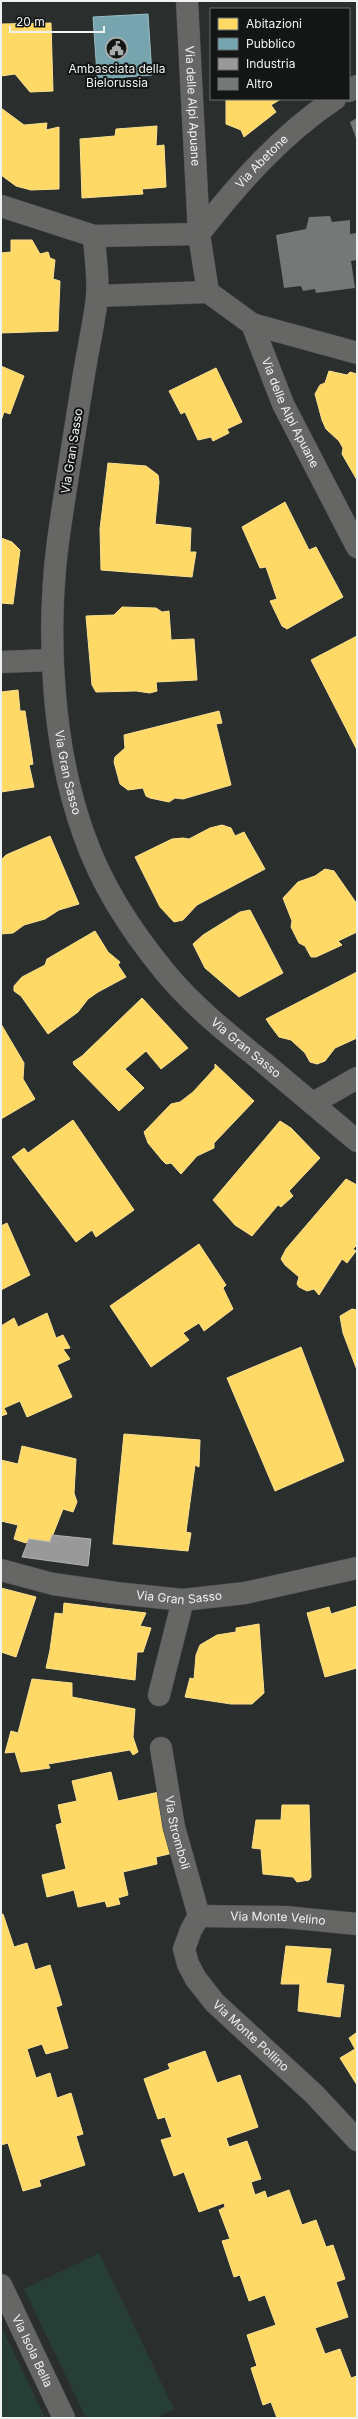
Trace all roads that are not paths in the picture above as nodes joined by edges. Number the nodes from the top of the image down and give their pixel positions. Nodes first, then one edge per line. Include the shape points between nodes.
1 (187, 1) edge
2 (334, 100) edge
3 (1, 206) edge
4 (199, 234) junction
5 (94, 236) junction
6 (208, 292) junction
7 (97, 296) junction
8 (252, 324) junction
9 (357, 353) edge
10 (357, 547) edge
11 (52, 660) junction
12 (1, 662) edge
13 (357, 1078) edge
14 (313, 1103) junction
15 (357, 1141) edge
16 (357, 1568) edge
17 (1, 1570) edge
18 (183, 1600) junction
19 (159, 1695) dead end
20 (161, 1748) dead end
21 (199, 1916) junction
22 (357, 1924) edge
23 (357, 2140) edge
24 (1, 2285) edge
25 (64, 2418) edge

1 - 4 street, Via delle Alpi Apuane
2 - 4 street, Via Abetone via 257,166
3 - 5 street
4 - 5 street
4 - 6 street, Via delle Alpi Apuane
5 - 7 street, Via Gran Sasso
6 - 7 street
6 - 8 street
7 - 11 street, Via Gran Sasso via 53,578
8 - 9 street
8 - 10 street, Via delle Alpi Apuane via 283,404
11 - 12 street
11 - 14 street, Via Gran Sasso via 60,731 75,804 87,842 116,900 135,932 166,973 207,1015
13 - 14 street
14 - 15 street, Via Gran Sasso
16 - 18 street, Via Gran Sasso via 246,1593
17 - 18 street, Via Gran Sasso via 53,1584
18 - 19 street
20 - 21 street, Via Stromboli via 174,1827
21 - 22 street, Via Monte Velino via 284,1917
21 - 23 street, Via Monte Pollino via 190,1930 184,1949 196,1979 215,2003 314,2094
24 - 25 street, Via Isola Bella

